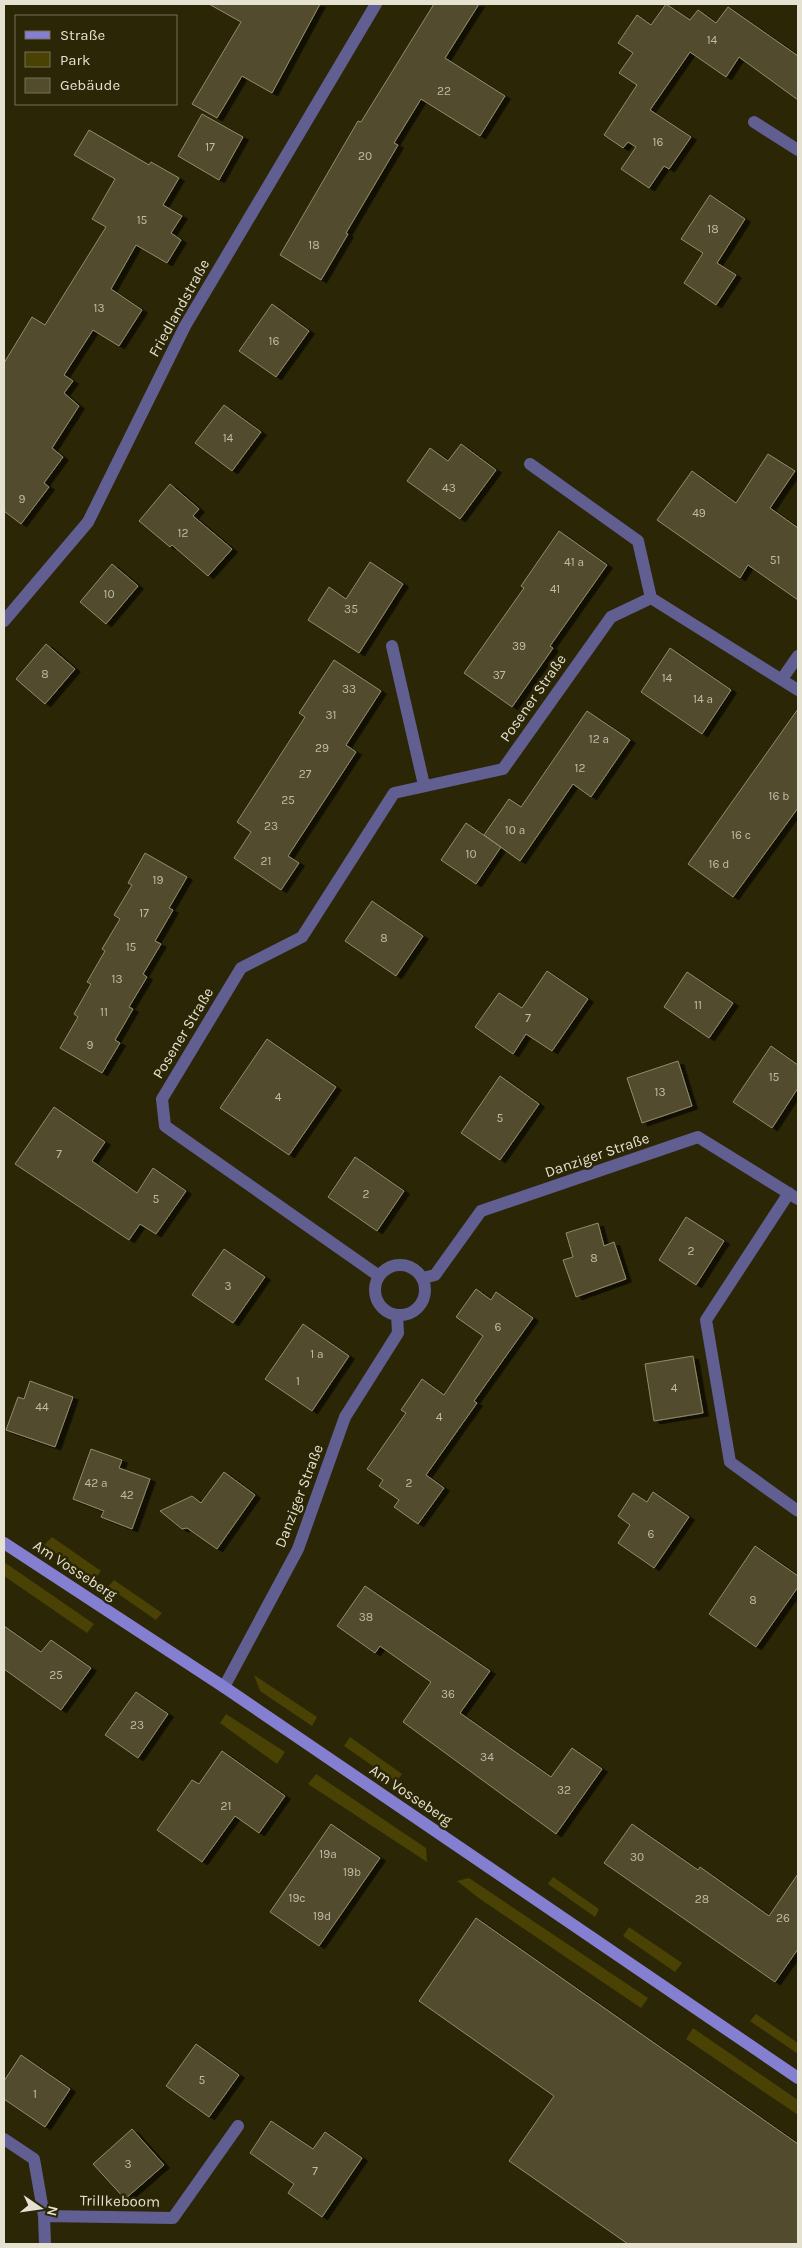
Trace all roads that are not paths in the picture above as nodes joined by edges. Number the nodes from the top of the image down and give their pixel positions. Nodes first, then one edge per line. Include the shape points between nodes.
1 (376, 4) edge
2 (754, 122) dead end
3 (798, 150) edge
4 (530, 464) dead end
5 (651, 598) junction
6 (4, 622) edge
7 (392, 646) dead end
8 (798, 656) edge
9 (782, 679) junction
10 (798, 690) edge
11 (424, 785) junction
12 (793, 1196) edge
13 (379, 1276) junction
14 (423, 1278) junction
15 (397, 1315) junction
16 (798, 1511) edge
17 (4, 1543) edge
18 (224, 1687) junction
19 (798, 2078) edge
20 (238, 2126) dead end
21 (4, 2139) edge
22 (44, 2216) junction
23 (45, 2244) edge

1 - 6 street, Friedlandstraße via 185,326 88,522
2 - 3 street
4 - 5 street via 638,541
5 - 9 street
5 - 11 street, Posener Straße via 611,616 503,769
7 - 11 street
8 - 9 street
9 - 10 street
11 - 13 street, Posener Straße via 394,793 302,937 241,968 162,1100 165,1126
12 - 14 street, Danziger Straße via 698,1137 482,1211 435,1275
12 - 16 street via 706,1320 730,1462
13 - 14 street via 389,1267 402,1264 414,1268
13 - 15 street via 375,1289 377,1299 384,1309
14 - 15 street via 425,1291 420,1305 410,1313
15 - 18 street, Danziger Straße via 398,1333 345,1418 298,1549
17 - 18 street, Am Vosseberg
18 - 19 street, Am Vosseberg
20 - 22 street, Trillkeboom via 173,2218
21 - 22 street via 34,2159
22 - 23 street

